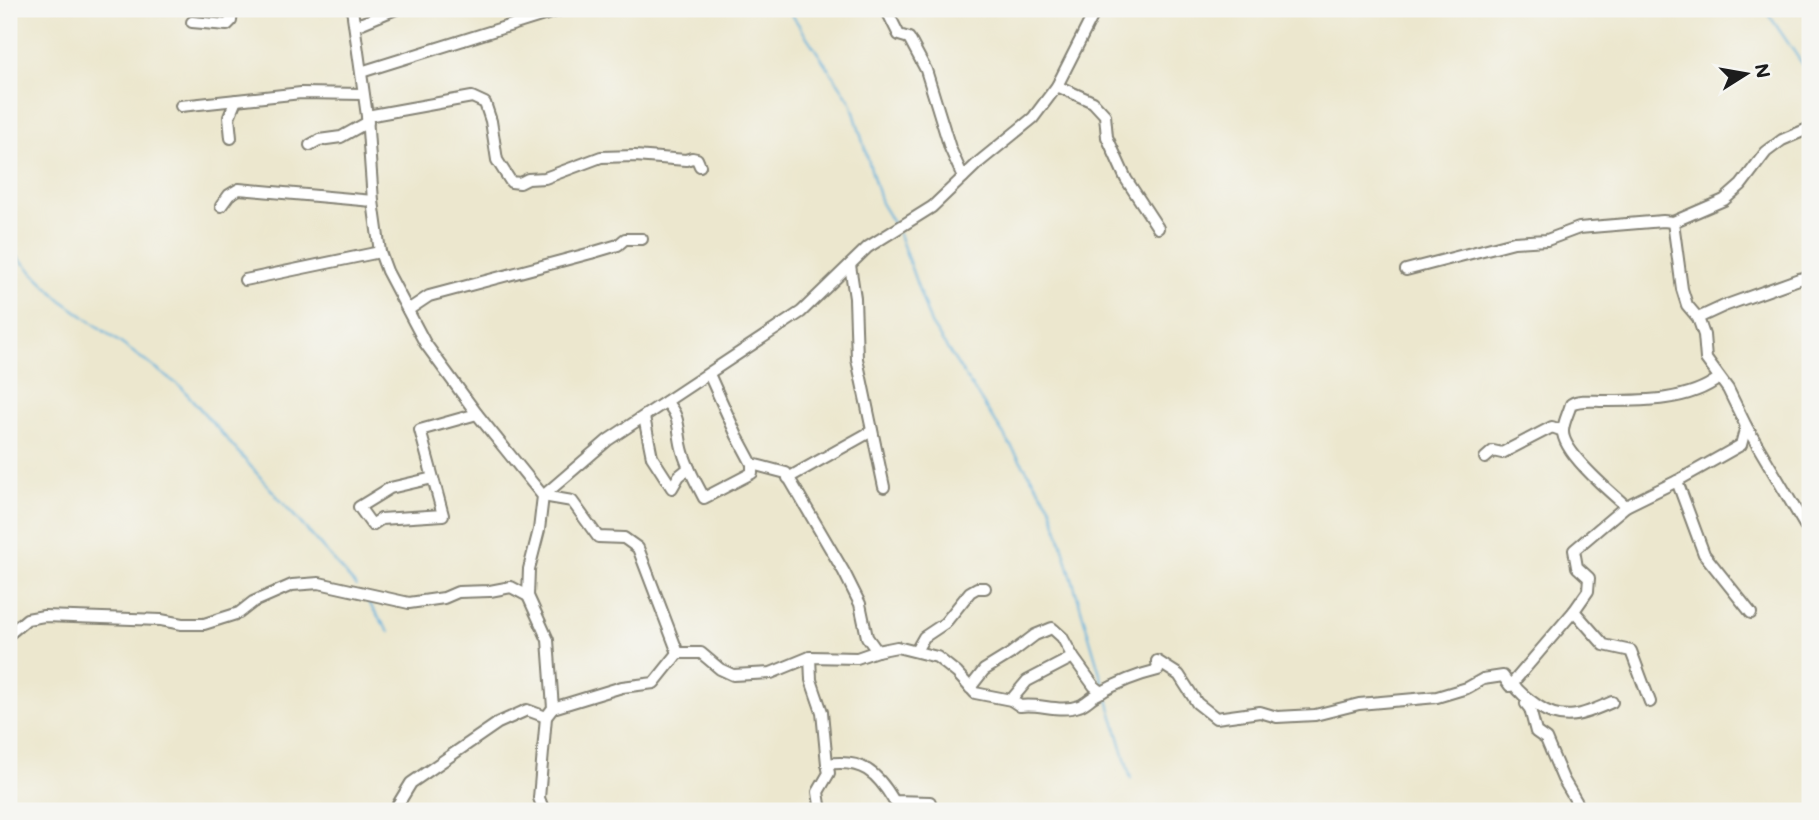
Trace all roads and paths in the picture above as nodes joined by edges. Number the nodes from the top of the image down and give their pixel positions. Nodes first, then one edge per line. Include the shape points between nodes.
1 (232, 9) edge
2 (352, 9) edge
3 (396, 9) edge
4 (563, 9) edge
5 (886, 9) edge
6 (1097, 9) edge
7 (192, 22) dead end
8 (355, 26) junction
9 (361, 72) junction
10 (1057, 86) junction
11 (363, 94) junction
12 (236, 100) junction
13 (181, 106) dead end
14 (367, 119) junction
15 (1810, 128) edge
16 (231, 138) dead end
17 (310, 145) dead end
18 (701, 166) dead end
19 (963, 177) junction
20 (373, 201) junction
21 (221, 206) dead end
22 (1673, 222) junction
23 (1158, 228) dead end
24 (642, 239) dead end
25 (380, 252) junction
26 (850, 265) junction
27 (1406, 270) dead end
28 (1810, 277) edge
29 (245, 280) dead end
30 (408, 310) junction
31 (1698, 318) junction
32 (709, 374) junction
33 (1719, 378) junction
34 (666, 402) junction
35 (477, 414) junction
36 (644, 417) junction
37 (1746, 426) junction
38 (872, 431) junction
39 (1563, 431) junction
40 (1485, 458) dead end
41 (752, 464) junction
42 (689, 468) junction
43 (433, 478) junction
44 (788, 478) junction
45 (1677, 481) junction
46 (884, 487) dead end
47 (543, 496) junction
48 (1626, 506) junction
49 (1810, 534) edge
50 (985, 588) dead end
51 (528, 596) junction
52 (1573, 611) junction
53 (1751, 613) dead end
54 (9, 634) edge
55 (877, 650) junction
56 (916, 651) junction
57 (678, 653) junction
58 (810, 657) junction
59 (1073, 657) junction
60 (1513, 683) junction
61 (970, 688) junction
62 (1102, 692) junction
63 (1011, 700) junction
64 (1529, 701) junction
65 (1612, 702) dead end
66 (1650, 702) dead end
67 (550, 713) junction
68 (827, 764) junction
69 (930, 802) dead end
70 (394, 811) edge
71 (544, 811) edge
72 (821, 811) edge
73 (1582, 811) edge

1 - 7 street via 227,25
2 - 8 street
3 - 8 street
4 - 9 street
5 - 19 street via 926,70
6 - 10 street
8 - 9 street
9 - 11 street
10 - 19 street via 1033,118
10 - 23 street via 1093,102 1105,116 1107,137 1126,179
11 - 12 street via 301,93
11 - 14 street
12 - 13 street
12 - 16 street via 229,117
14 - 17 street via 341,137 319,139
14 - 18 street via 472,97 485,103 497,160 511,182 545,178 601,157 692,158
14 - 20 street
15 - 22 street via 1766,152 1724,200
19 - 26 street via 932,206 868,247
20 - 21 street via 239,189
20 - 25 street
22 - 27 street via 1579,228 1553,239 1514,242
22 - 31 street via 1682,289
24 - 30 street via 625,239 591,253 429,296
25 - 29 street
25 - 30 street
26 - 32 street via 801,312
26 - 38 street via 857,359
28 - 31 street
30 - 35 street via 425,343
31 - 33 street via 1706,359
32 - 34 street
32 - 41 street
33 - 37 street
33 - 39 street via 1684,394 1648,400 1574,402
34 - 36 street
34 - 42 street via 676,412
35 - 43 street via 419,430
35 - 47 street
36 - 42 street via 652,457 672,488
36 - 47 street via 608,440
37 - 45 street via 1741,445
37 - 49 street
38 - 44 street
38 - 46 street
39 - 40 street via 1552,427 1502,453 1493,450
39 - 48 street via 1579,462
41 - 42 street via 752,473 704,498
41 - 44 street via 786,473
43 - 43 street via 443,515 381,519 372,525 359,507 390,488
44 - 55 street via 844,572 860,604 867,636
45 - 48 street
45 - 53 street via 1704,554
47 - 51 street
47 - 57 street via 572,501 598,537 624,538 638,548
48 - 52 street via 1574,550 1577,567 1589,579 1588,591
50 - 56 street via 970,592
51 - 54 street via 511,587 409,603 318,583 292,585 253,601 239,613 204,624 44,616 27,619
51 - 67 street via 548,640
52 - 60 street
52 - 66 street via 1604,645 1631,651
55 - 56 street via 897,647
55 - 58 street via 857,658
56 - 61 street via 937,657
57 - 58 street via 701,653 733,675 771,673
57 - 67 street via 654,683 622,687
58 - 68 street
59 - 61 street via 1052,628 984,670
59 - 62 street
59 - 63 street via 1027,681
60 - 62 street via 1510,686 1503,676 1483,679 1437,697 1359,704 1315,715 1277,717 1260,712 1216,718 1197,703 1179,675 1157,661 1158,670
60 - 64 street
61 - 63 street
62 - 63 street via 1073,707 1020,706
64 - 65 street via 1546,712 1570,717
64 - 73 street via 1526,704 1536,732 1545,739
67 - 70 street via 527,710 498,723 411,783
67 - 71 street via 539,798
68 - 69 street via 859,766 880,778 894,801
68 - 72 street via 829,773 818,792

